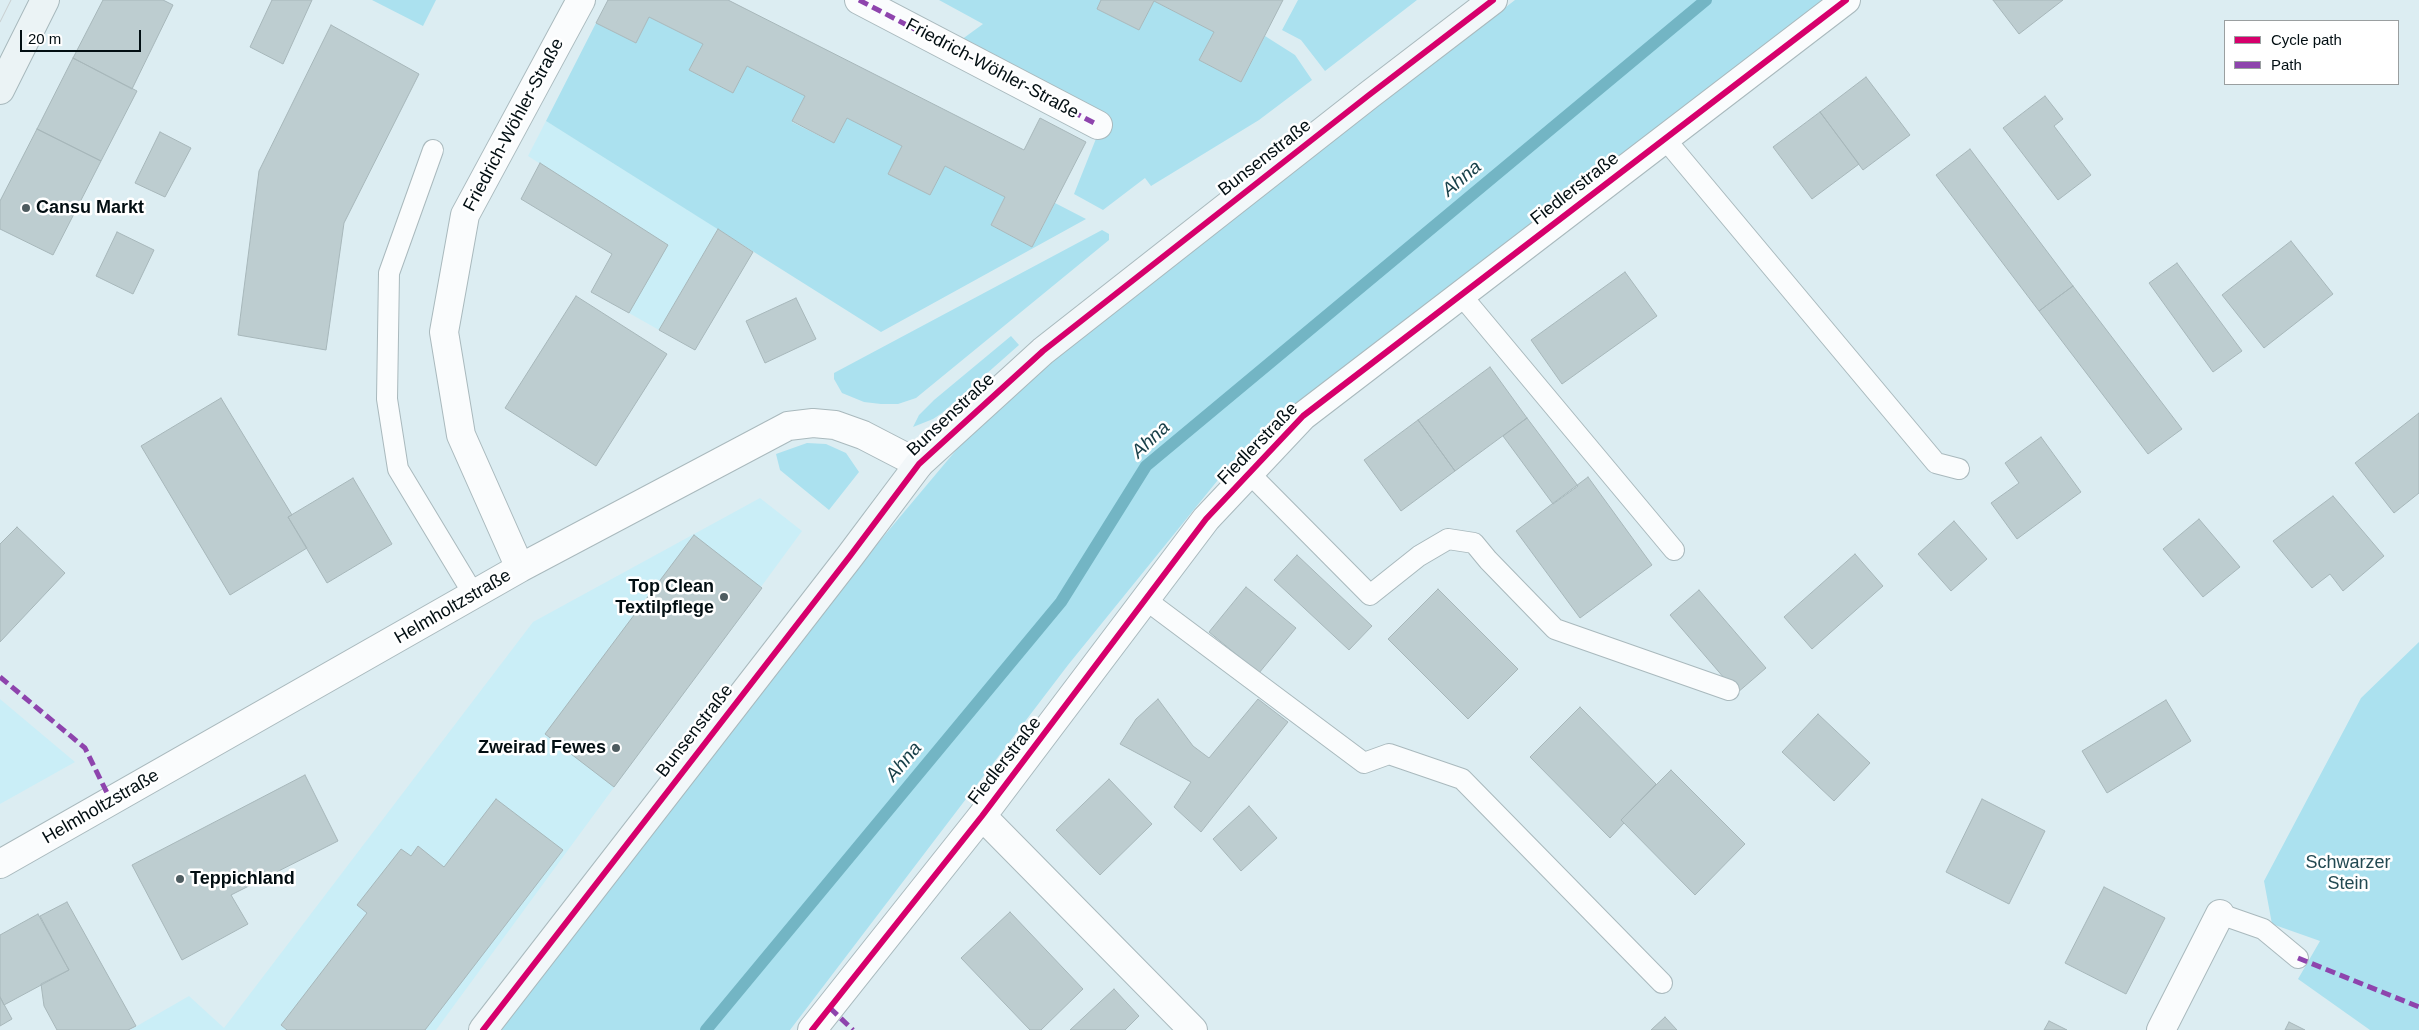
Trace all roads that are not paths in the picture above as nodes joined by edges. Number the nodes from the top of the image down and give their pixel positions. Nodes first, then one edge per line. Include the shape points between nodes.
1 (45, 0) edge
2 (580, 0) edge
3 (859, 0) edge
4 (1492, 0) edge
5 (1846, 0) edge
6 (0, 90) edge
7 (1098, 125) dead end
8 (1665, 139) junction
9 (433, 150) dead end
10 (1461, 295) junction
11 (919, 464) junction
12 (1959, 470) dead end
13 (1249, 473) junction
14 (1674, 550) dead end
15 (520, 568) junction
16 (474, 595) junction
17 (1146, 600) junction
18 (1729, 690) dead end
19 (982, 816) junction
20 (0, 864) edge
21 (2220, 914) joint
22 (2298, 958) dead end
23 (1662, 983) dead end
24 (482, 1030) edge
25 (812, 1030) edge
26 (1193, 1030) edge
27 (2162, 1030) edge

1 - 6 main road
2 - 15 street, Friedrich-Wöhler-Straße via 465,215 444,332 461,435
3 - 7 street, Friedrich-Wöhler-Straße
4 - 11 street, Bunsenstraße via 1043,351
5 - 8 street, Fiedlerstraße
8 - 10 street, Fiedlerstraße
8 - 12 lane via 1936,463
9 - 16 lane via 389,274 388,399 398,469
10 - 13 street, Fiedlerstraße via 1303,416
10 - 14 lane
11 - 15 street, Helmholtzstraße via 835,425 813,422 788,426
11 - 24 street, Bunsenstraße
13 - 17 street, Fiedlerstraße via 1206,519
13 - 18 lane via 1370,595 1419,556 1448,539 1474,543 1555,629
15 - 16 street, Helmholtzstraße
16 - 20 street, Helmholtzstraße
17 - 19 street, Fiedlerstraße
17 - 23 lane via 1364,763 1389,754 1462,779
19 - 25 street, Fiedlerstraße
19 - 26 street, Fiedlerstraße
21 - 22 lane via 2262,929
21 - 27 street

